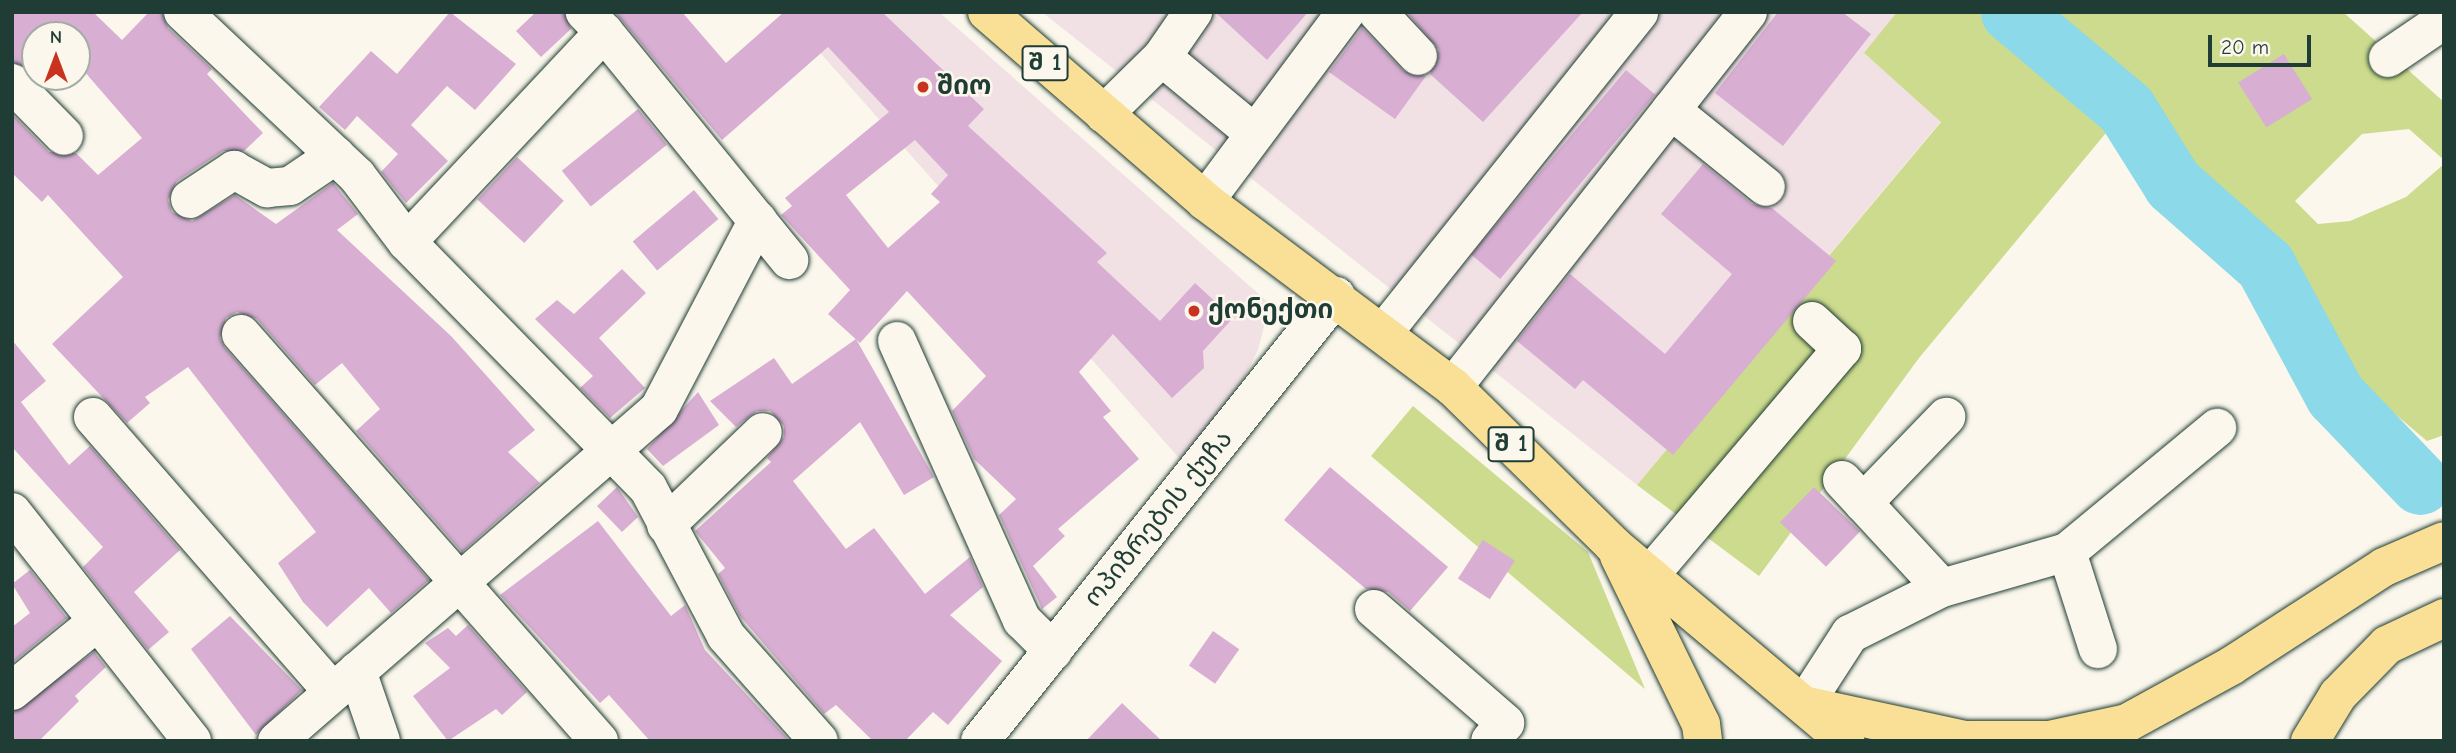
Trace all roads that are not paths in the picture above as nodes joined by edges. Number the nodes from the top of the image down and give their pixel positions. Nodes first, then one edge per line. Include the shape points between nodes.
1 (183, 12) edge
2 (987, 12) edge
3 (1193, 12) edge
4 (1346, 12) edge
5 (1377, 12) edge
6 (1639, 12) edge
7 (1748, 12) edge
8 (2444, 20) edge
9 (595, 22) edge
10 (1418, 56) dead end
11 (1162, 57) junction
12 (2388, 58) dead end
13 (12, 83) edge
14 (1671, 110) junction
15 (1104, 114) junction
16 (1254, 133) junction
17 (64, 136) dead end
18 (336, 155) junction
19 (1766, 187) dead end
20 (190, 199) dead end
21 (1205, 201) junction
22 (758, 220) junction
23 (407, 242) junction
24 (789, 260) dead end
25 (1336, 296) junction
26 (1812, 321) dead end
27 (1384, 332) junction
28 (241, 334) dead end
29 (897, 341) dead end
30 (1453, 387) junction
31 (93, 417) dead end
32 (1946, 417) dead end
33 (2217, 428) dead end
34 (763, 432) dead end
35 (609, 449) junction
36 (12, 512) edge
37 (666, 525) junction
38 (2444, 541) edge
39 (1613, 545) junction
40 (2067, 552) junction
41 (1650, 575) junction
42 (460, 582) junction
43 (1942, 588) junction
44 (1374, 609) dead end
45 (2444, 618) edge
46 (97, 622) junction
47 (2098, 649) dead end
48 (1053, 651) junction
49 (345, 682) junction
50 (12, 691) edge
51 (1804, 705) junction
52 (985, 739) edge
53 (192, 741) edge
54 (277, 741) edge
55 (381, 741) edge
56 (599, 741) edge
57 (819, 741) edge
58 (1490, 741) edge
59 (1703, 741) edge
60 (1846, 741) edge
61 (2310, 741) edge

1 - 18 street
2 - 15 highway, შ 1
3 - 11 street
4 - 16 street
5 - 10 street
6 - 27 street
7 - 14 street
8 - 12 street
9 - 22 street
9 - 23 street
11 - 15 street
11 - 16 street
13 - 17 street
14 - 19 street
14 - 30 street
15 - 21 highway, შ 1
16 - 21 street
18 - 20 street via 290,186 267,188 234,170
18 - 23 street
21 - 25 highway, შ 1
22 - 24 street
22 - 35 street via 659,409
23 - 35 street
25 - 27 highway, შ 1
25 - 48 street, ოპიზრების ქუჩა
26 - 41 street via 1842,349
27 - 30 highway, შ 1
28 - 42 street
29 - 48 street via 1022,620
30 - 39 highway, შ 1
31 - 49 street
32 - 43 street via 1852,491
33 - 40 street
34 - 37 street
35 - 37 street via 648,488
35 - 42 street
36 - 46 street
37 - 57 street via 726,636
38 - 51 highway via 2384,567 2231,666 2127,723 2049,740 1965,740
39 - 41 highway, შ 1
39 - 59 highway via 1701,723
40 - 43 street
40 - 47 street
41 - 51 highway, შ 1
42 - 49 street
42 - 56 street
43 - 51 street via 1850,634
44 - 58 street via 1505,723
45 - 61 highway via 2387,645 2338,695
46 - 50 street
46 - 53 street
48 - 52 street, ოპიზრების ქუჩა
49 - 54 street
49 - 55 street
51 - 60 highway, შ 1

